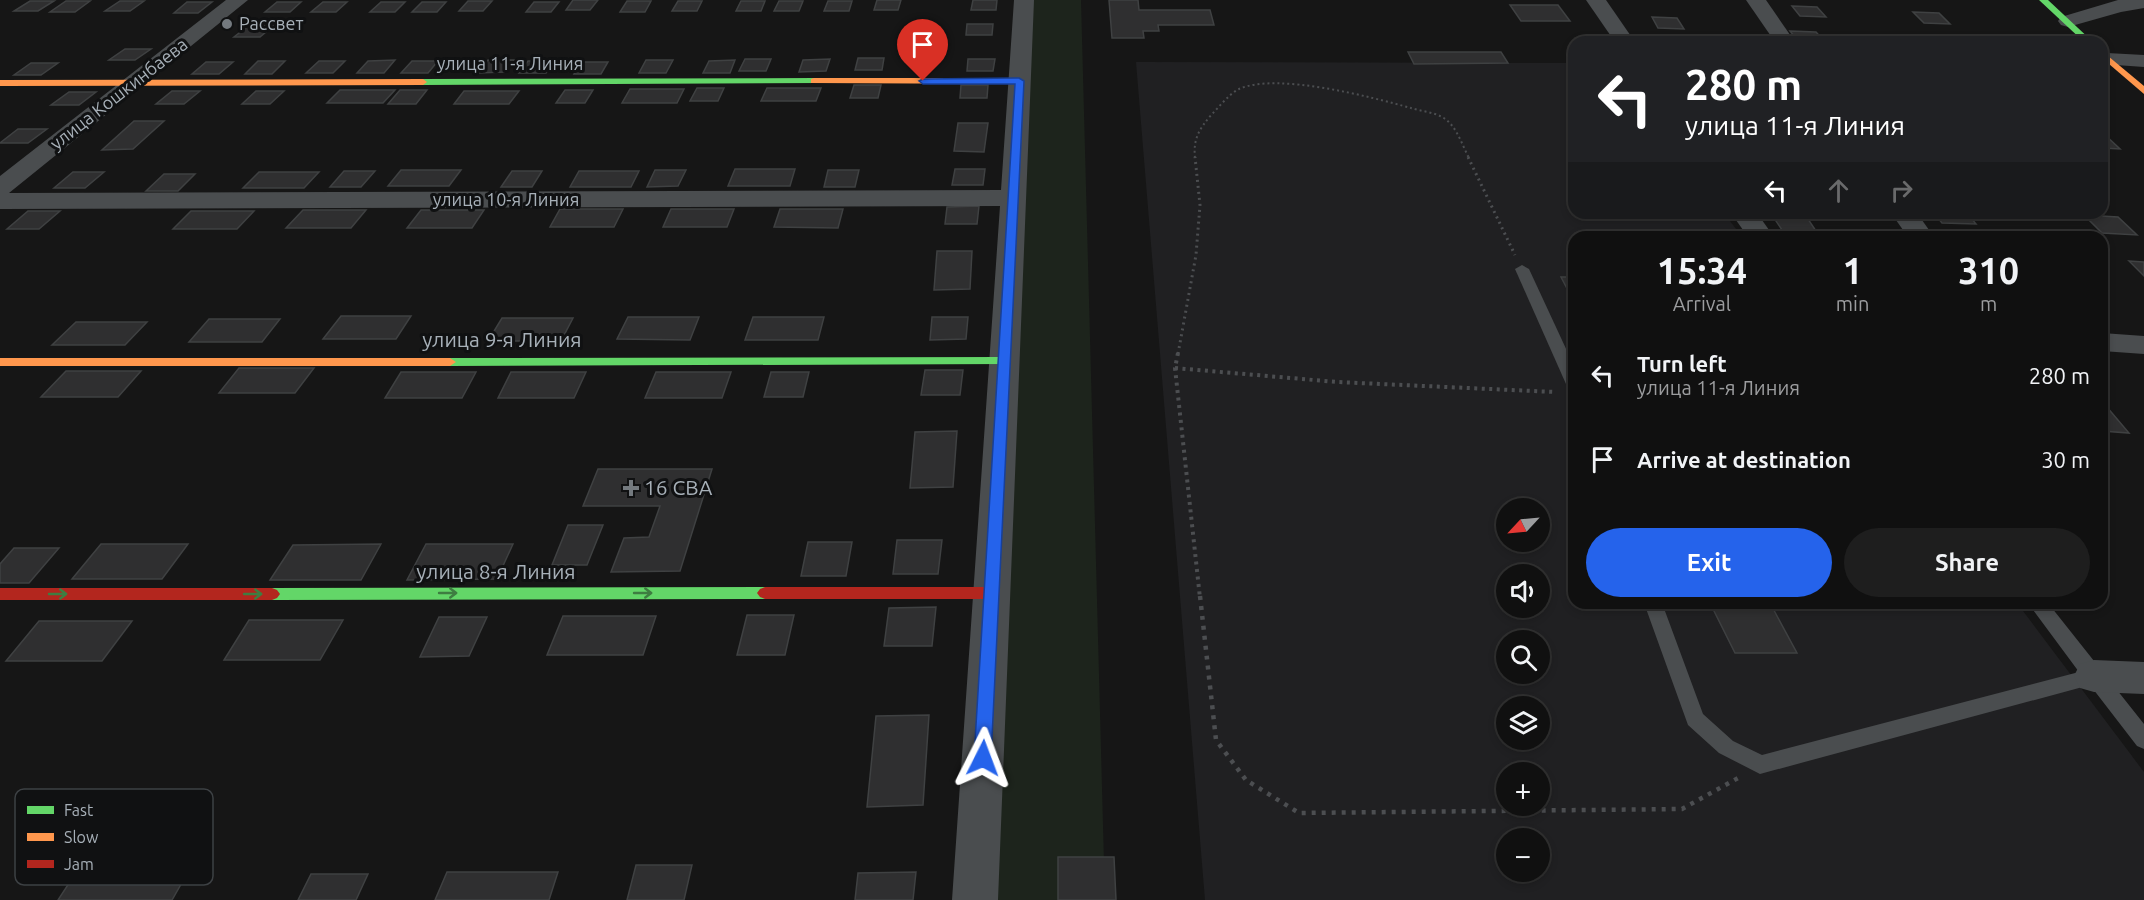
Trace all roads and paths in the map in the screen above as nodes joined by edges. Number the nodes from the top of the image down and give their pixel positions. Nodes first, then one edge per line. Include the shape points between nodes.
1 (238, 0) edge
2 (1024, 0) edge
3 (1596, 0) edge
4 (1756, 0) edge
5 (2043, 0) edge
6 (2144, 2) edge
7 (2068, 21) junction
8 (1621, 36) edge
9 (1781, 36) edge
10 (2083, 36) edge
11 (2108, 56) edge
12 (2108, 60) edge
13 (2144, 61) edge
14 (1019, 81) junction
15 (0, 83) edge
16 (133, 83) junction
17 (2144, 91) edge
18 (0, 188) edge
19 (1013, 198) junction
20 (0, 201) edge
21 (1522, 269) joint
22 (2108, 342) edge
23 (2144, 345) edge
24 (1004, 361) junction
25 (0, 362) edge
26 (1175, 368) junction
27 (1568, 385) edge
28 (1568, 388) edge
29 (992, 593) junction
30 (0, 594) edge
31 (1655, 609) edge
32 (2042, 609) edge
33 (2094, 676) junction
34 (2144, 678) edge
35 (2144, 740) edge
36 (1760, 765) junction
37 (975, 900) edge

1 - 16 street, улица Кошкинбаева
2 - 14 street
3 - 8 street
4 - 9 street
5 - 7 street
6 - 7 street
7 - 10 street
11 - 13 street
12 - 17 street
14 - 16 street, улица 11-я Линия
14 - 19 street
15 - 16 street, улица 11-я Линия
16 - 18 street, улица Кошкинбаева
19 - 20 street, улица 10-я Линия
19 - 24 street
21 - 26 path via 1455,130 1443,117 1316,86 1262,84 1239,89 1208,119 1193,142 1199,225
21 - 27 lane
22 - 23 street
24 - 25 street, улица 9-я Линия
24 - 29 street
26 - 28 path via 1337,382
26 - 36 path via 1215,740 1246,780 1299,813 1682,809
30 -> 29 street, улица 8-я Линия
29 - 37 street
31 - 36 lane via 1695,719 1726,747
32 - 33 lane
33 - 34 street
33 - 35 lane
33 - 36 lane

